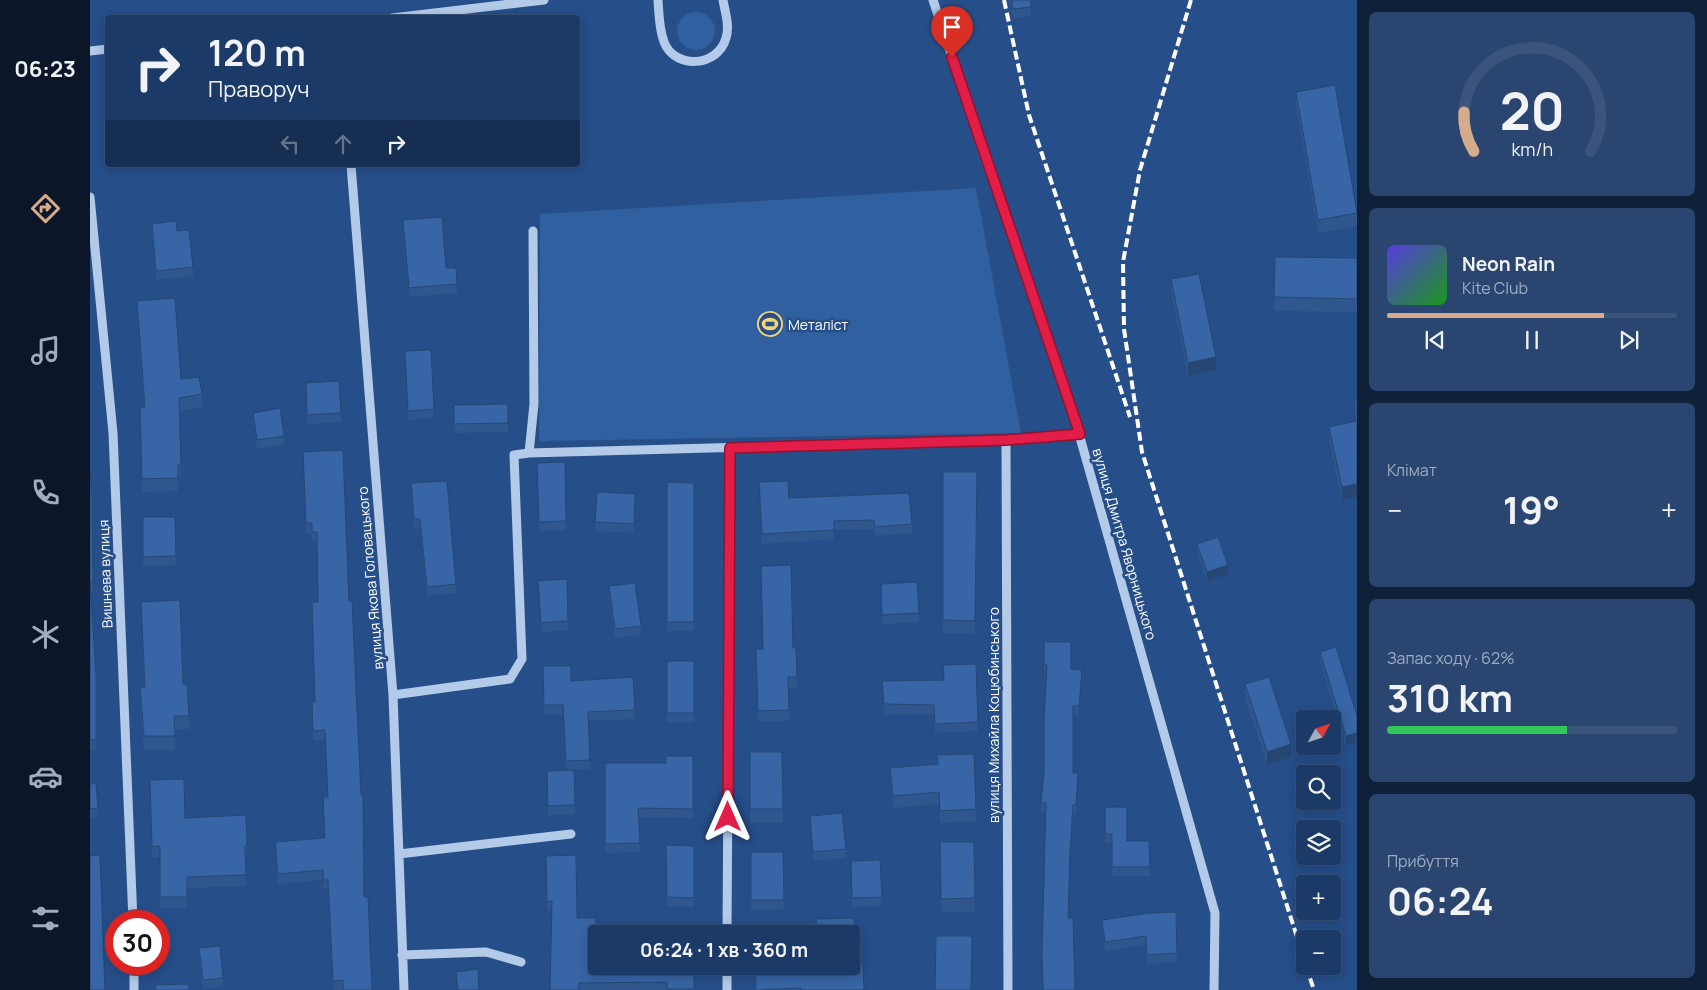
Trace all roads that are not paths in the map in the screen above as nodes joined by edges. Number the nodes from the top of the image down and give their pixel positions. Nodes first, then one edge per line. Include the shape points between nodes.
1 (544, 0) edge
2 (658, 0) edge
3 (723, 0) edge
4 (933, 0) edge
5 (417, 15) edge
6 (105, 49) edge
7 (90, 50) edge
8 (351, 167) edge
9 (90, 197) edge
10 (532, 231) dead end
11 (1080, 434) junction
12 (1006, 440) junction
13 (730, 448) junction
14 (529, 453) junction
15 (393, 695) junction
16 (570, 834) dead end
17 (399, 854) junction
18 (133, 910) edge
19 (727, 925) edge
20 (402, 955) junction
21 (521, 962) dead end
22 (134, 975) edge
23 (727, 975) edge
24 (134, 990) edge
25 (404, 990) edge
26 (727, 990) edge
27 (1008, 990) edge
28 (1214, 990) edge

1 - 5 street
2 - 3 street via 664,44 671,53 692,62 714,56 722,48 728,28
4 - 11 street, вулиця Дмитра Яворницького
6 - 7 street
8 - 15 street, вулиця Якова Головацького
9 - 18 street, Вишнева вулиця via 113,433
10 - 14 street via 534,404
11 - 12 street
11 - 28 street, вулиця Дмитра Яворницького via 1215,913
12 - 13 street
12 - 27 street, вулиця Михайла Коцюбинського
13 - 14 street
13 - 19 street
14 - 15 street via 514,455 522,658 510,679
15 - 17 street, вулиця Якова Головацького
16 - 17 street
17 - 20 street, вулиця Якова Головацького
20 - 21 street via 486,952
20 - 25 street, вулиця Якова Головацького
22 - 24 street
23 - 26 street

